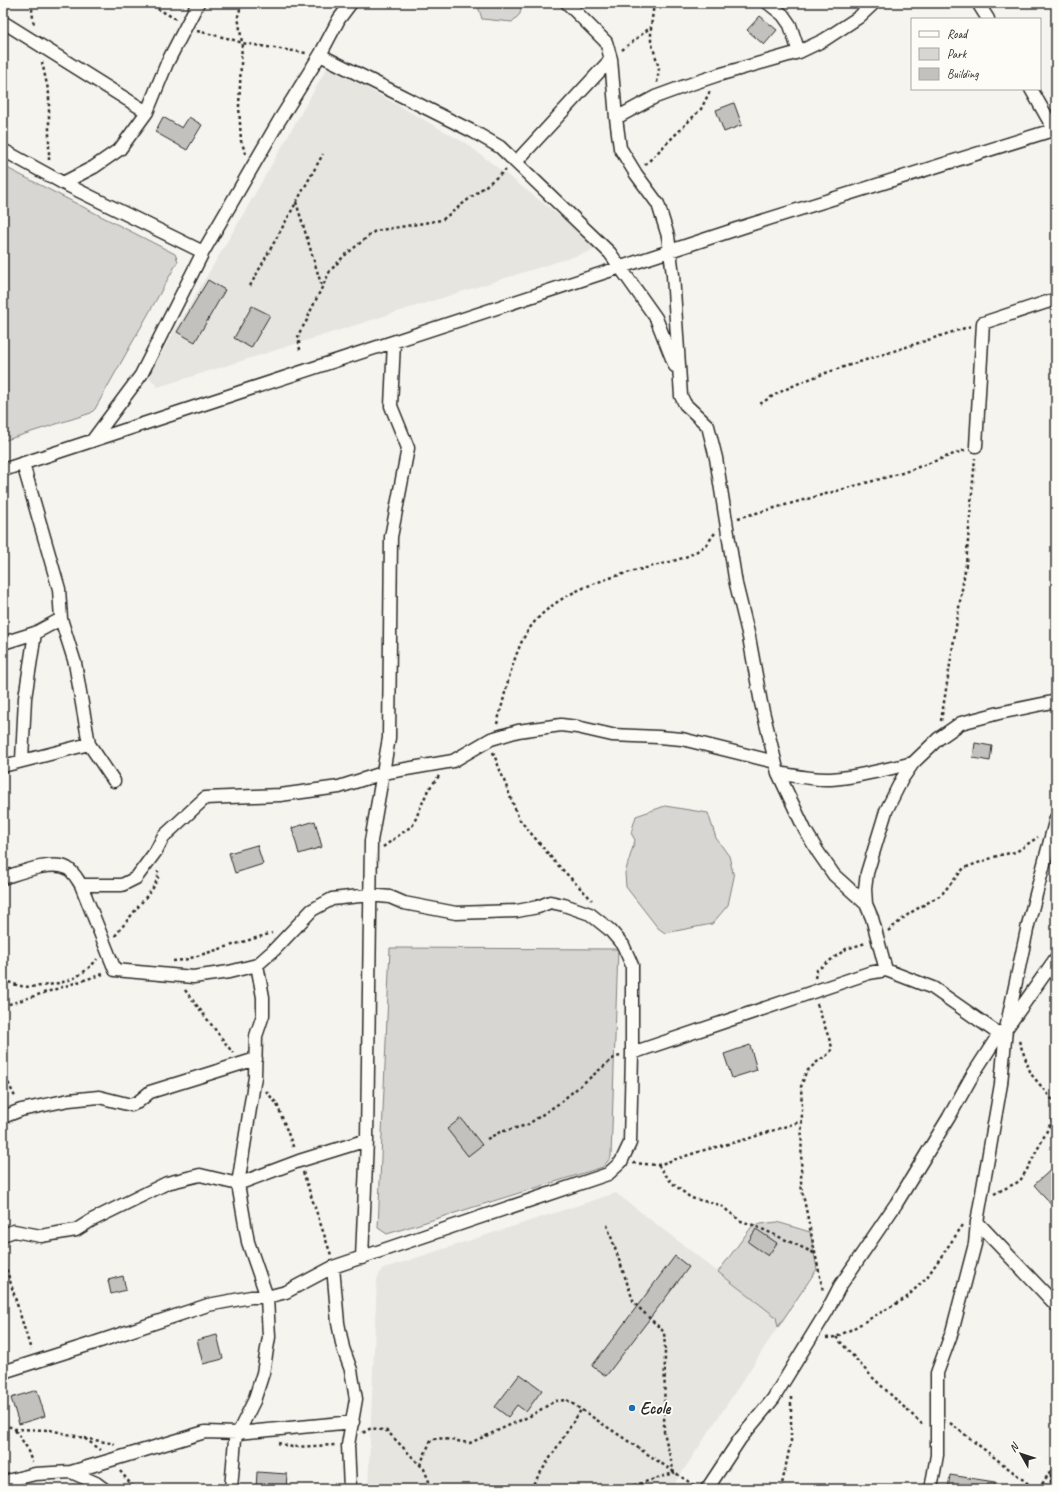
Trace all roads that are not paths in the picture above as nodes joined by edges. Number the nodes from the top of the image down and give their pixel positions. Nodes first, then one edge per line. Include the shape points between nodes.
1 (198, 3) edge
2 (351, 3) edge
3 (567, 3) edge
4 (768, 3) edge
5 (874, 3) edge
6 (978, 3) edge
7 (987, 18) edge
8 (3, 22) edge
9 (799, 52) junction
10 (320, 55) junction
11 (611, 59) junction
12 (1032, 90) edge
13 (148, 112) junction
14 (616, 118) junction
15 (1055, 130) edge
16 (3, 150) edge
17 (516, 162) junction
18 (63, 183) junction
19 (670, 251) junction
20 (203, 252) junction
21 (620, 268) junction
22 (1056, 299) edge
23 (394, 342) junction
24 (679, 374) junction
25 (92, 441) junction
26 (976, 446) road end
27 (23, 464) junction
28 (3, 470) edge
29 (61, 619) junction
30 (35, 633) junction
31 (3, 643) edge
32 (1056, 700) edge
33 (89, 744) junction
34 (22, 760) junction
35 (913, 763) junction
36 (3, 766) edge
37 (777, 767) junction
38 (383, 773) junction
39 (114, 781) dead end
40 (1055, 823) edge
41 (3, 878) edge
42 (81, 885) junction
43 (370, 896) junction
44 (866, 904) junction
45 (1056, 958) edge
46 (257, 965) junction
47 (886, 970) junction
48 (1003, 1032) junction
49 (632, 1053) junction
50 (256, 1059) junction
51 (3, 1117) edge
52 (367, 1140) junction
53 (238, 1184) junction
54 (971, 1222) junction
55 (3, 1235) edge
56 (362, 1258) junction
57 (333, 1268) junction
58 (267, 1297) junction
59 (1056, 1305) edge
60 (3, 1372) edge
61 (353, 1422) junction
62 (237, 1433) junction
63 (71, 1472) junction
64 (3, 1482) edge
65 (104, 1489) edge
66 (231, 1489) edge
67 (350, 1489) edge
68 (707, 1489) edge
69 (931, 1489) edge

1 - 13 street via 167,63
2 - 10 street via 339,19
3 - 11 street via 606,42
4 - 9 street via 784,14
5 - 9 street via 859,17 824,40
6 - 7 street
8 - 13 street
9 - 14 street via 718,75 655,97
10 - 17 street via 474,132 500,147
10 - 20 street
11 - 14 street
11 - 17 street
12 - 15 street
13 - 18 street via 120,149 94,167
14 - 19 street via 620,148 658,204
15 - 19 street
16 - 18 street
17 - 21 street via 610,253
18 - 20 street
19 - 21 street
19 - 24 street
20 - 25 street via 141,375
21 - 23 street
21 - 24 street via 656,318
22 - 26 street via 983,323
23 - 25 street
23 - 38 street via 391,406 408,448 391,537 389,738
24 - 37 street via 681,396 708,426 716,458 736,584
25 - 27 street
27 - 28 street
27 - 29 street via 59,589
29 - 30 street
29 - 33 street via 75,663
30 - 31 street
30 - 34 street via 25,698
32 - 35 street via 961,723 938,739
33 - 34 street
33 - 39 street
34 - 36 street
35 - 37 street via 830,779 807,778
35 - 44 street via 886,810 867,873
37 - 38 street via 682,739 612,735 561,725 518,731 489,740 453,760
37 - 44 street via 796,811 818,852 834,874
38 - 42 street via 339,787 280,795 205,798 163,837 136,878 122,885
38 - 43 street via 371,841
40 - 48 street
41 - 42 street via 34,867 59,866 74,873
42 - 46 street via 115,970 193,977
43 - 46 street via 332,899 312,910
43 - 49 street via 390,897 404,903 456,913 517,911 550,902 590,914 610,930 623,945 632,965
43 - 52 street
44 - 47 street
45 - 48 street
46 - 50 street via 263,1015 256,1036
47 - 48 street via 933,988
47 - 49 street via 869,973
48 - 54 street via 1000,1084 980,1202
48 - 68 street via 972,1076 950,1117 896,1204 840,1286 773,1399 740,1439
49 - 56 street via 630,1143 621,1162 608,1174
50 - 51 street via 150,1092 138,1102 131,1104 99,1097 69,1100 21,1110
50 - 53 street
52 - 53 street via 299,1161
52 - 56 street
53 - 55 street via 200,1175 168,1183 76,1230 41,1236 14,1231
53 - 58 street via 248,1242
54 - 59 street
54 - 69 street via 975,1244 956,1318 937,1373 937,1456
56 - 57 street
57 - 58 street via 286,1292
57 - 61 street via 338,1323 356,1399
58 - 60 street via 251,1297 208,1305
58 - 62 street via 269,1337 263,1373 254,1401
61 - 62 street
61 - 67 street via 348,1445
62 - 63 street via 205,1432
62 - 66 street
63 - 64 street via 35,1474
63 - 65 street

